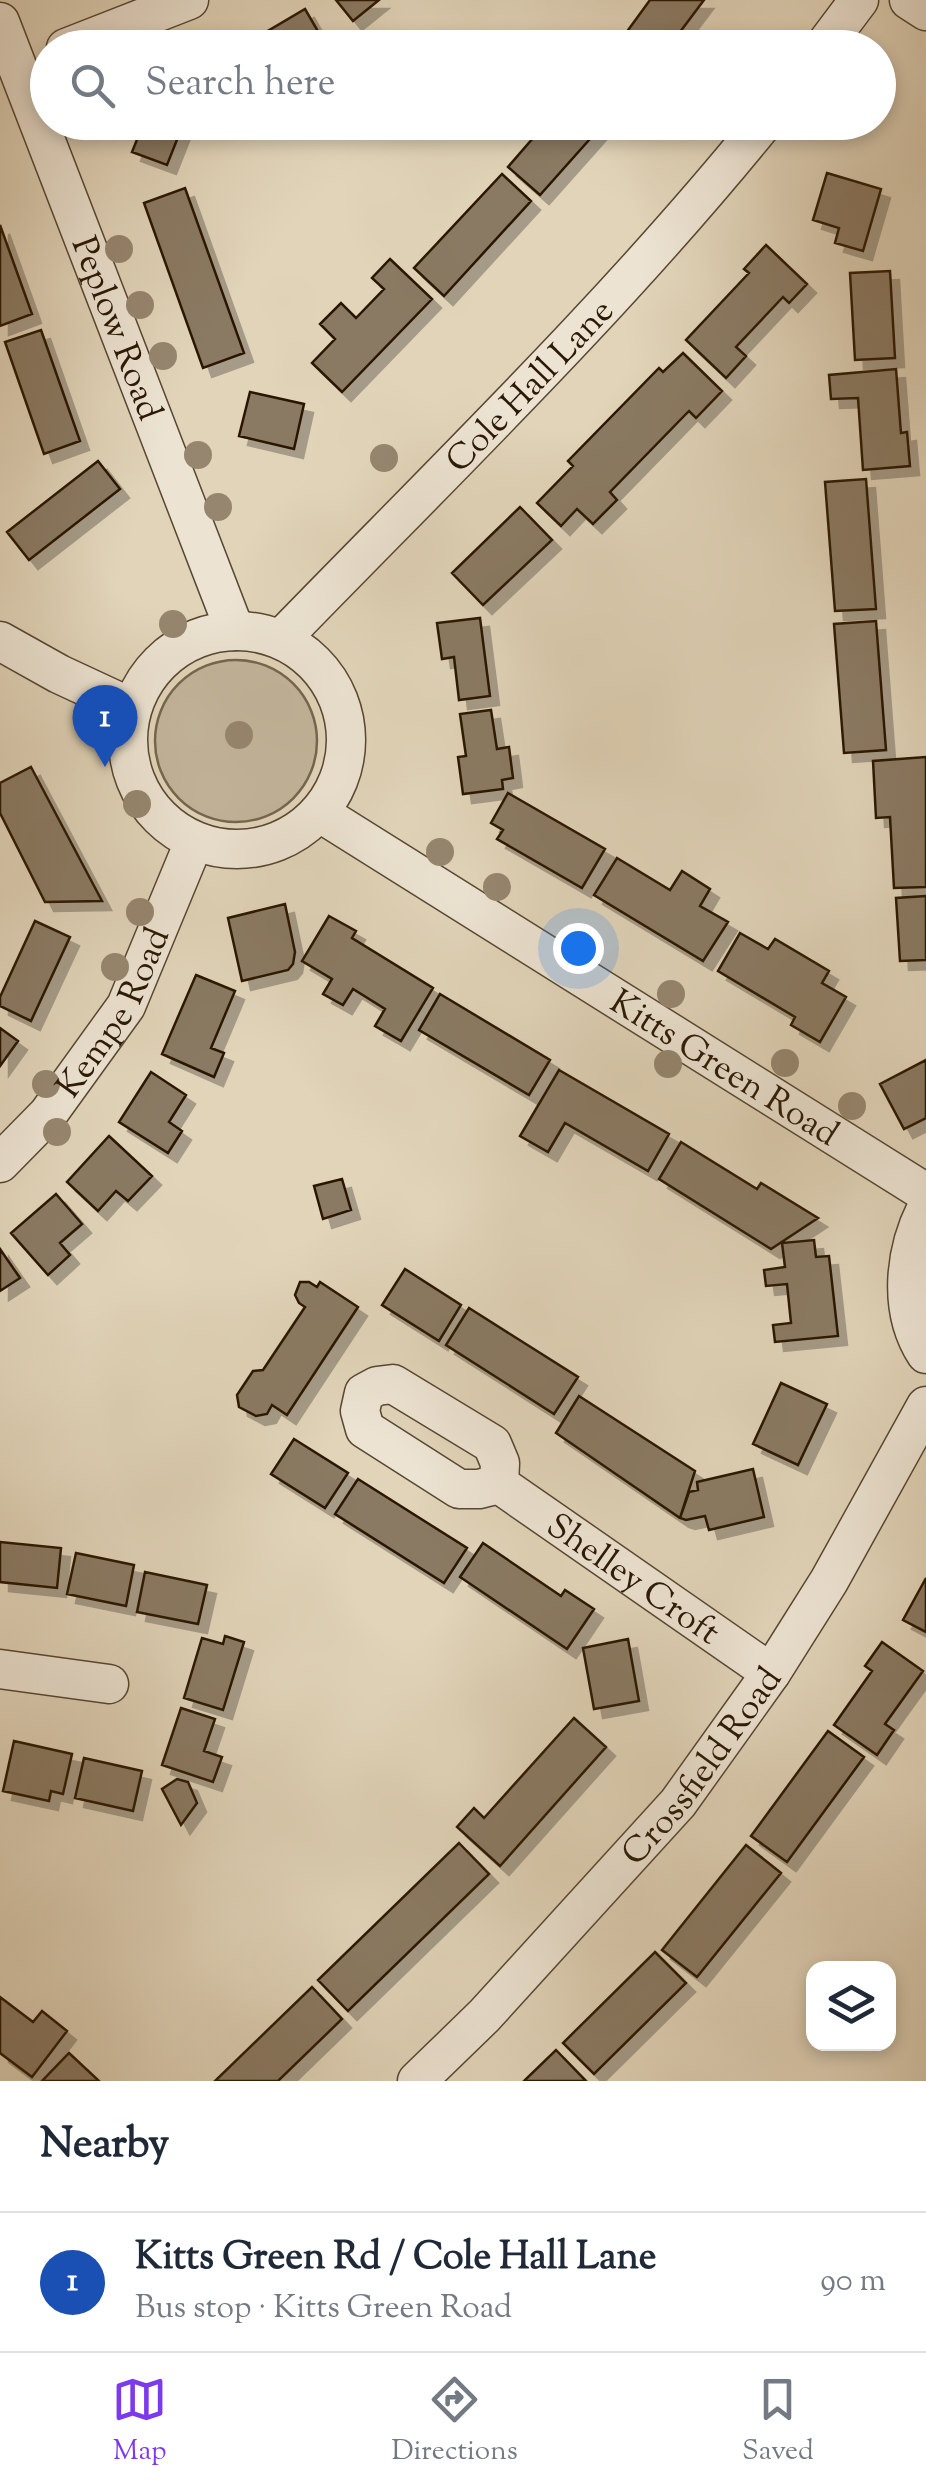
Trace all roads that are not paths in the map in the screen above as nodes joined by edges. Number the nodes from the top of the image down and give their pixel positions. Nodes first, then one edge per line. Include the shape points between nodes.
1 (189, 0) edge
2 (860, 0) edge
3 (909, 0) edge
4 (926, 10) edge
5 (0, 22) edge
6 (112, 30) edge
7 (838, 30) edge
8 (30, 59) edge
9 (60, 140) edge
10 (749, 140) edge
11 (235, 631) junction
12 (281, 639) junction
13 (0, 641) edge
14 (130, 707) junction
15 (320, 813) junction
16 (194, 842) junction
17 (0, 1163) edge
18 (926, 1194) edge
19 (926, 1209) edge
20 (926, 1354) edge
21 (926, 1406) edge
22 (500, 1484) dead end
23 (0, 1670) edge
24 (771, 1673) junction
25 (109, 1684) dead end
26 (417, 2081) edge

1 - 6 street
2 - 7 street
3 - 4 street
5 - 8 street, Peplow Road
9 - 11 street, Peplow Road
10 - 12 street, Cole Hall Lane via 571,340
11 - 12 street
11 - 14 street via 204,636 170,653
12 - 15 street via 317,665 342,707 346,752 340,780
13 - 14 street
14 - 16 street via 128,750 138,788 164,822
15 - 16 street via 268,846 230,850
15 - 18 street, Kitts Green Road
16 - 17 street, Kempe Road via 126,1006 48,1114
19 - 20 street via 907,1280 914,1331
21 - 24 street, Crossfield Road
22 - 24 street, Shelley Croft
23 - 25 street
24 - 26 street, Crossfield Road via 660,1824

